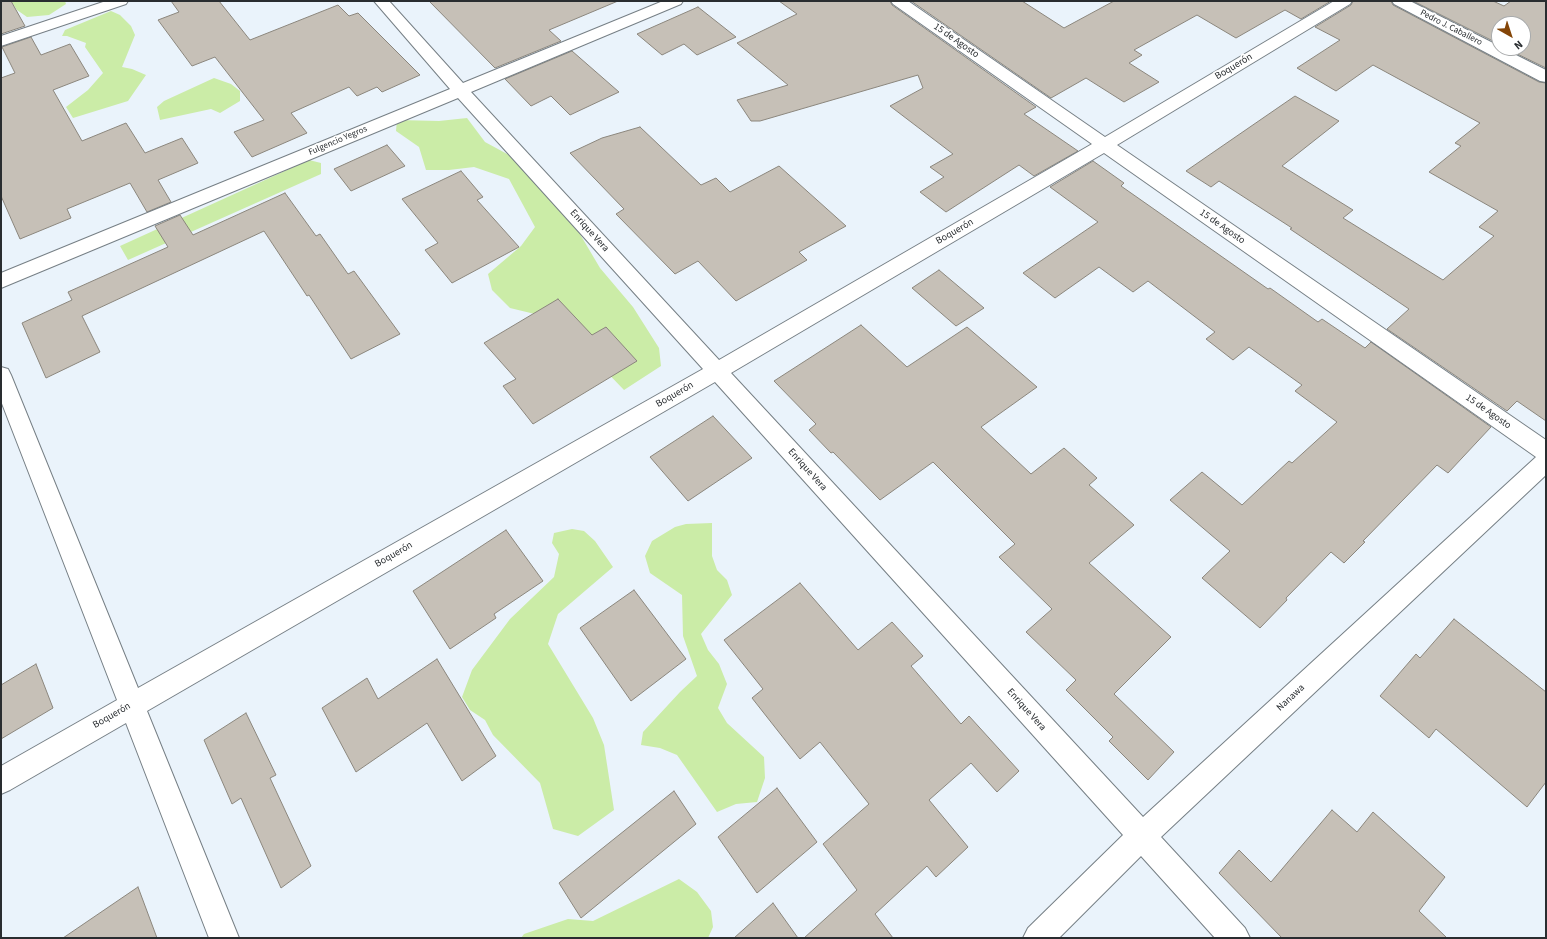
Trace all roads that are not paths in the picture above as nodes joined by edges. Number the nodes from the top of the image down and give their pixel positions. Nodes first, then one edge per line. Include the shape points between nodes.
1 (121, 1) edge
2 (381, 1) edge
3 (676, 1) edge
4 (898, 1) edge
5 (1345, 1) edge
6 (1398, 1) edge
7 (1, 41) edge
8 (1546, 77) edge
9 (460, 90) junction
10 (1104, 145) junction
11 (1, 281) edge
12 (717, 371) junction
13 (1, 375) edge
14 (1546, 452) edge
15 (1546, 461) edge
16 (132, 704) junction
17 (1, 781) edge
18 (1141, 837) junction
19 (224, 938) edge
20 (1038, 938) edge
21 (1235, 938) edge

1 - 7 street
2 - 9 street, Enrique Vera
3 - 9 street, Fulgencio Yegros
4 - 10 street, 15 de Agosto
5 - 10 street, Boquerón
6 - 8 street, Pedro J. Caballero
9 - 11 street, Fulgencio Yegros
9 - 12 street, Enrique Vera
10 - 12 street, Boquerón
10 - 14 street, 15 de Agosto
12 - 16 street, Boquerón
12 - 18 street, Enrique Vera
13 - 16 street
15 - 18 street, Nanawa
16 - 17 street, Boquerón
16 - 19 street
18 - 20 street, Nanawa
18 - 21 street, Enrique Vera

